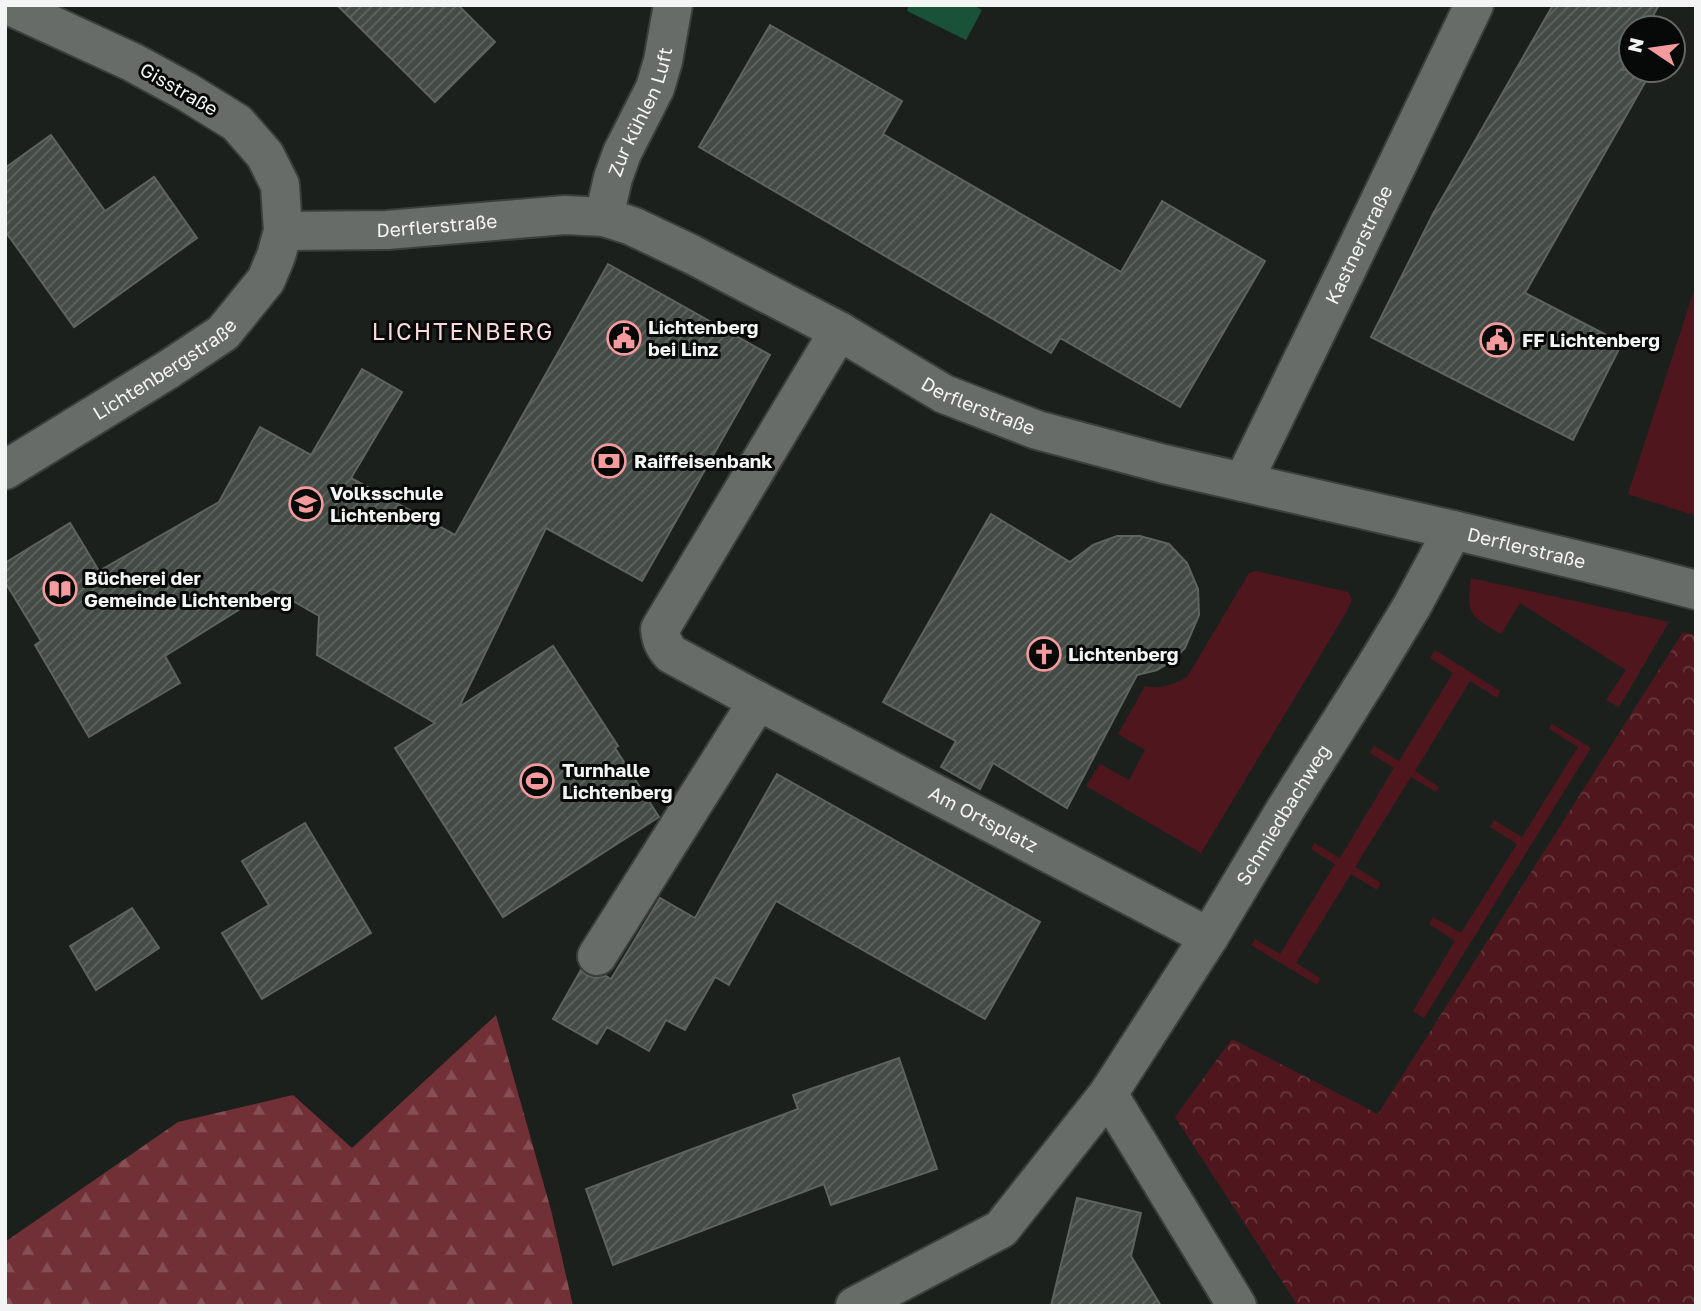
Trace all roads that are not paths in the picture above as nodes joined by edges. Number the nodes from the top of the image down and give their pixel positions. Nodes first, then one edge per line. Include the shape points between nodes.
1 (8, 5) edge
2 (673, 5) edge
3 (1474, 5) edge
4 (604, 217) junction
5 (283, 231) junction
6 (839, 331) junction
7 (5, 470) edge
8 (1242, 482) junction
9 (1453, 530) junction
10 (1696, 590) edge
11 (758, 701) junction
12 (1209, 937) junction
13 (597, 956) dead end
14 (1108, 1094) junction
15 (855, 1306) edge
16 (1237, 1306) edge

1 - 5 street, Gisstraße via 132,62 237,123 265,155 280,185
2 - 4 street, Zur kühlen Luft via 655,88 622,153
3 - 8 street, Kastnerstraße
4 - 5 street, Derflerstraße via 565,215 387,230
4 - 6 street, Derflerstraße via 691,254
5 - 7 street, Lichtenbergstraße via 266,280 223,333
6 - 8 street, Derflerstraße via 944,394 1037,430
6 - 11 street, Am Ortsplatz via 660,629 671,654
8 - 9 street, Derflerstraße
9 - 10 street, Derflerstraße
9 - 12 street, Schmiedbachweg via 1412,606
11 - 12 street, Am Ortsplatz
11 - 13 street
12 - 14 street, Schmiedbachweg
14 - 15 street, Schmiedbachweg via 1001,1229
14 - 16 street

